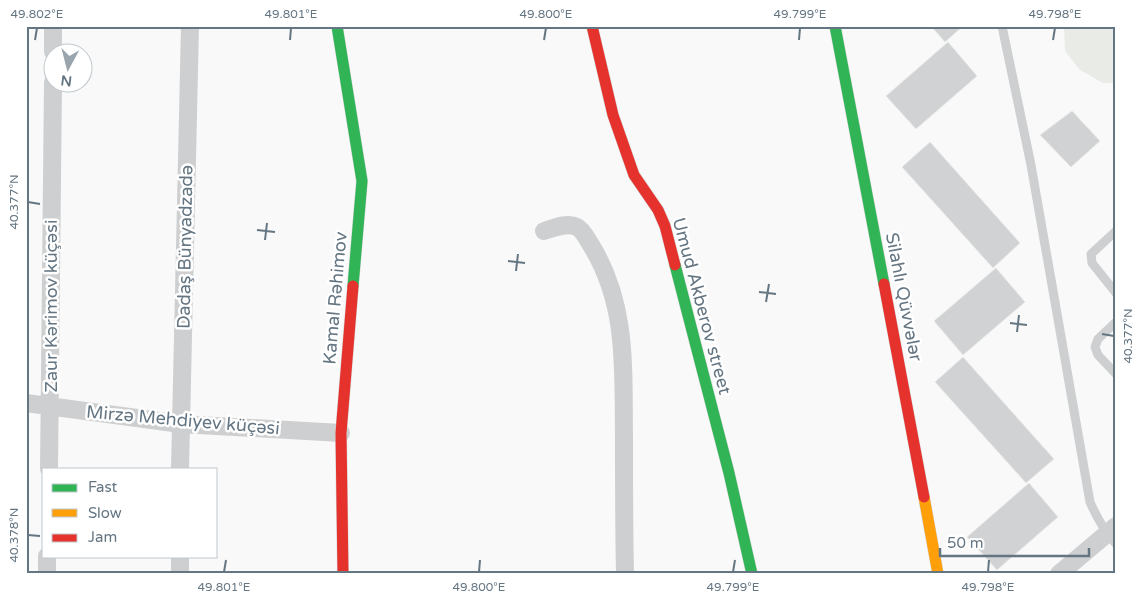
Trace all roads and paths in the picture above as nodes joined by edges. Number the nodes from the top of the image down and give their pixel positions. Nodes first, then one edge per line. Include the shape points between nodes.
1 (53, 26) edge
2 (190, 26) edge
3 (337, 26) edge
4 (592, 26) edge
5 (835, 26) edge
6 (1002, 26) edge
7 (53, 42) edge
8 (53, 92) edge
9 (544, 230) dead end
10 (1116, 231) edge
11 (1116, 293) edge
12 (1116, 322) edge
13 (1116, 374) edge
14 (26, 403) edge
15 (50, 407) junction
16 (181, 424) junction
17 (341, 433) junction
18 (49, 468) edge
19 (180, 468) edge
20 (1113, 535) edge
21 (47, 558) edge
22 (180, 558) edge
23 (47, 574) edge
24 (180, 574) edge
25 (342, 574) edge
26 (624, 574) edge
27 (752, 574) edge
28 (938, 574) edge
29 (1059, 574) edge

1 - 7 street
2 - 16 street, Dadaş Bünyadzadə
3 - 17 street, Kamal Rəhimov via 362,181
4 - 27 street, Umud Akberov street via 613,115 634,176 665,226
5 - 28 street, Silahlı Qüvvələr
6 - 20 lane via 1031,165 1090,502 1098,521
8 - 15 street, Zaur Kərimov küçəsi
9 - 26 street via 566,225 581,230 607,275 618,312 623,360
10 - 11 lane via 1091,254 1092,263
12 - 13 lane via 1095,346 1098,355
14 - 15 street, Mirzə Mehdiyev küçəsi
15 - 16 street, Mirzə Mehdiyev küçəsi
15 - 18 street, Zaur Kərimov küçəsi
16 - 17 street, Mirzə Mehdiyev küçəsi
16 - 19 street, Dadaş Bünyadzadə
17 - 25 street, Kamal Rəhimov
20 - 29 street
21 - 23 street
22 - 24 street

